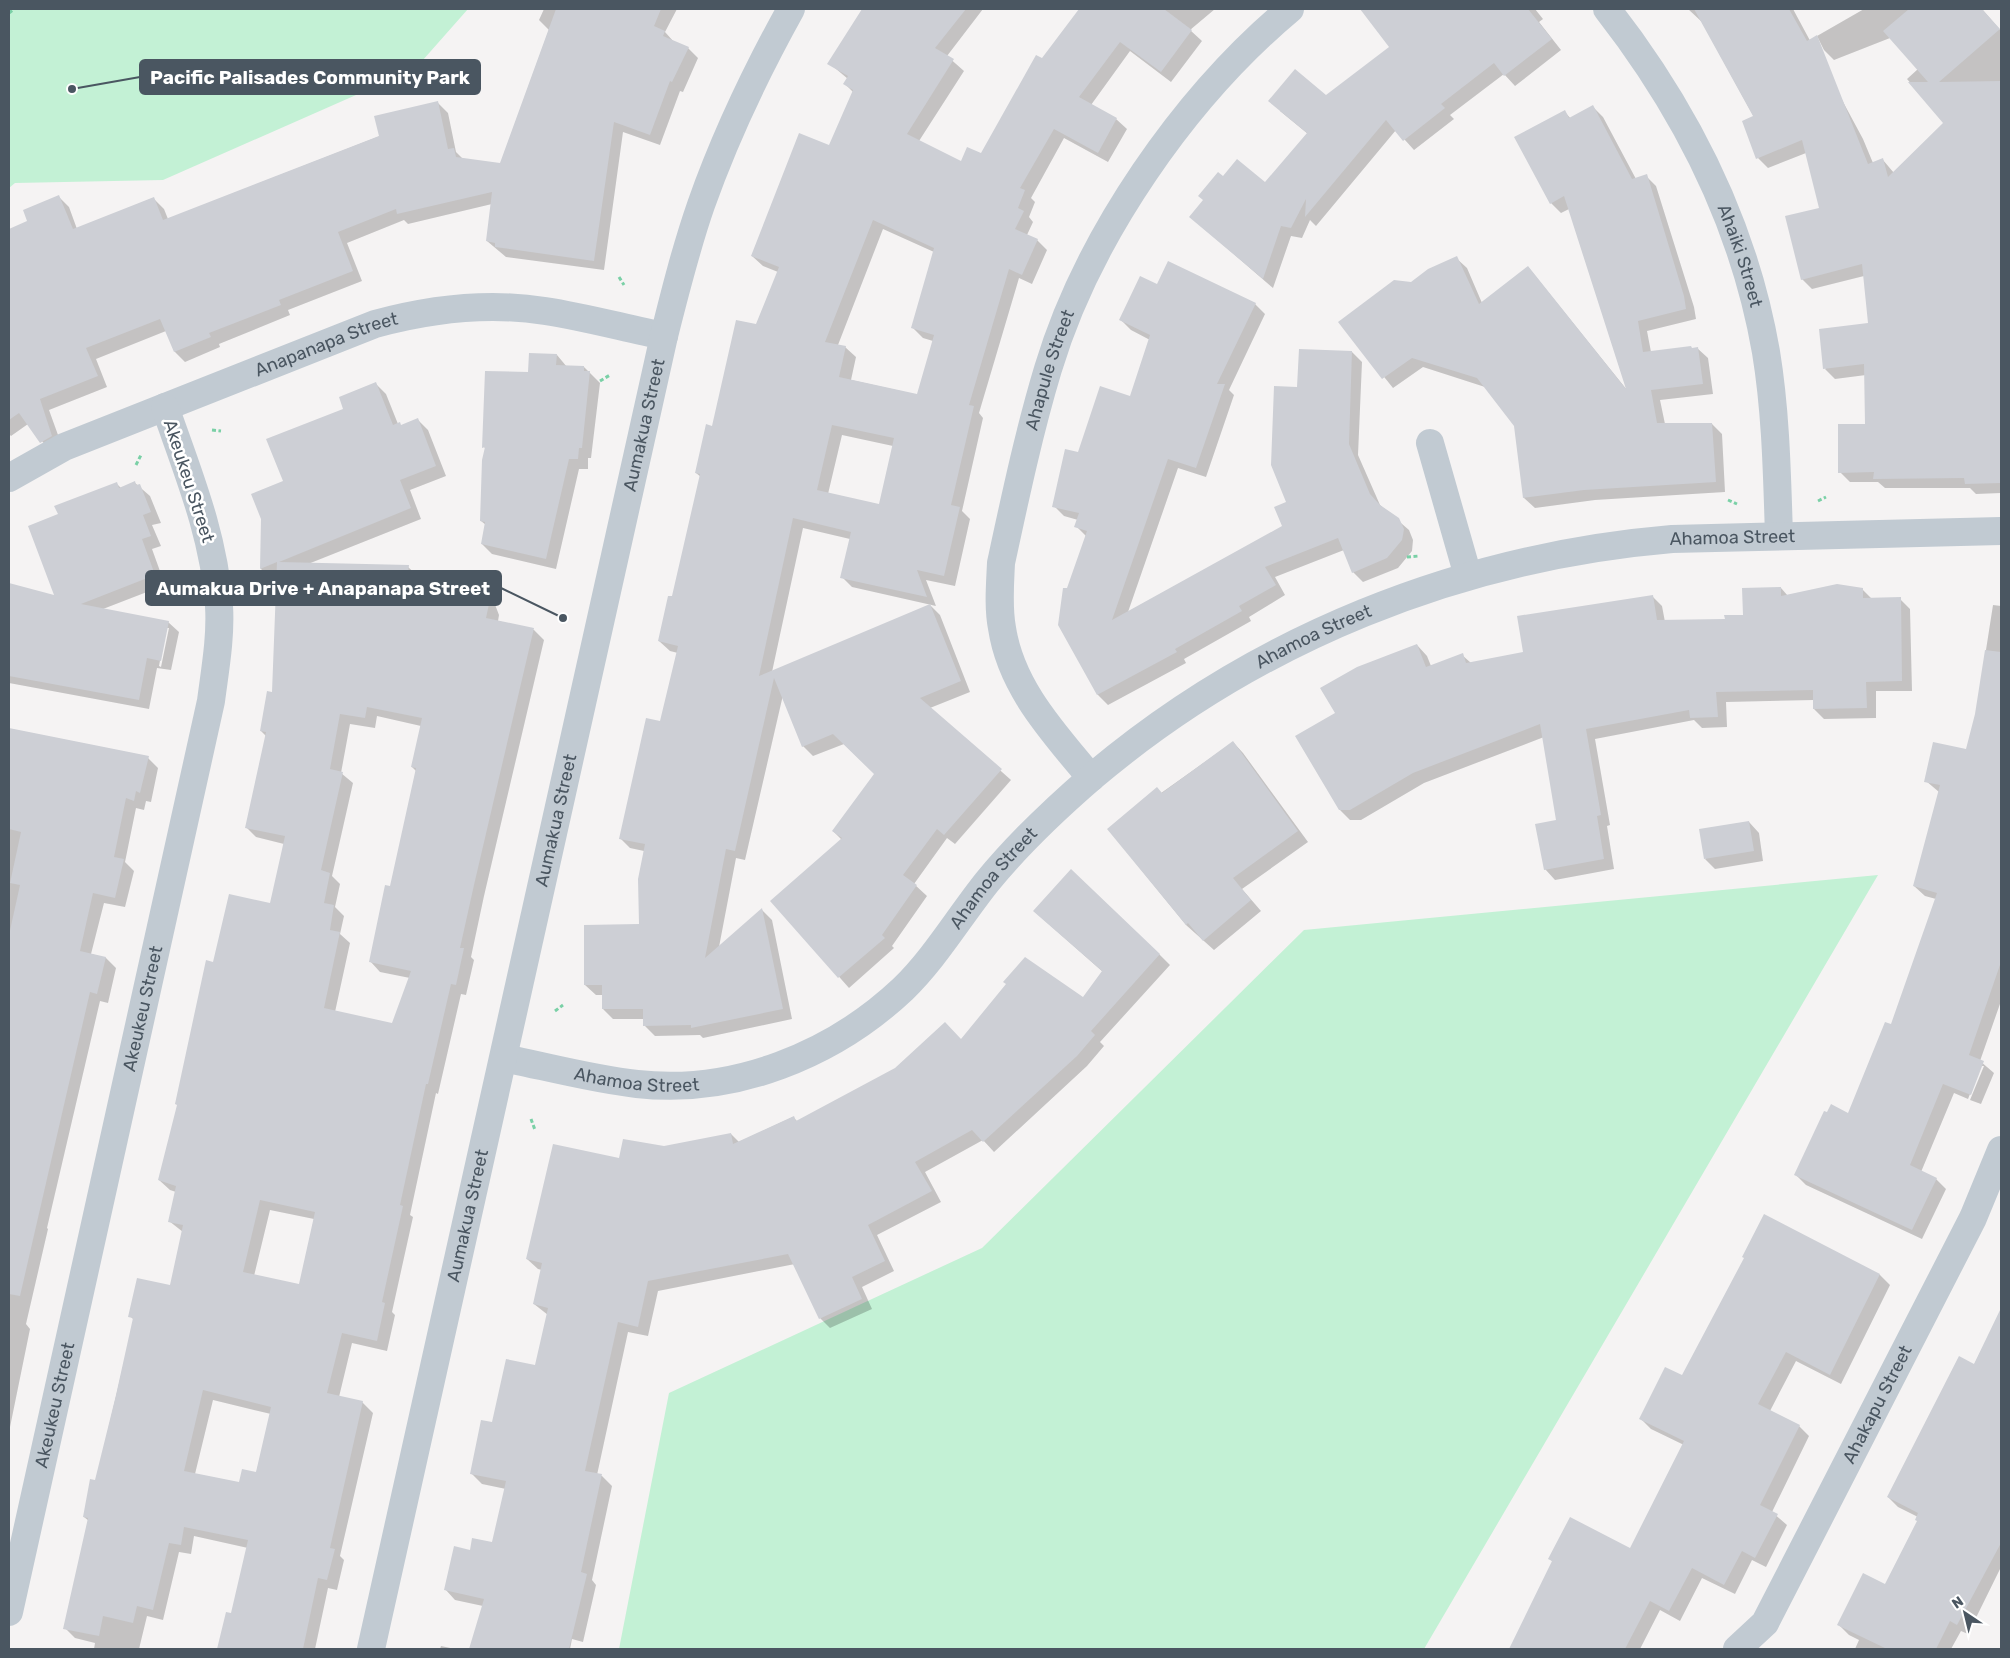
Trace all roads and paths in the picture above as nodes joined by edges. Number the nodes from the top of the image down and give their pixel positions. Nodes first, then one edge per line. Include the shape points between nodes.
1 (14, 9) edge
2 (791, 9) edge
3 (1290, 9) edge
4 (1607, 9) edge
5 (9, 13) edge
6 (619, 277) dead end
7 (624, 285) dead end
8 (664, 336) junction
9 (610, 375) dead end
10 (600, 381) dead end
11 (165, 407) junction
12 (212, 430) dead end
13 (221, 431) dead end
14 (1430, 443) dead end
15 (141, 456) dead end
16 (136, 465) dead end
17 (9, 478) edge
18 (1826, 497) dead end
19 (1817, 501) dead end
20 (2001, 531) edge
21 (1779, 536) junction
22 (1422, 556) dead end
23 (1407, 557) dead end
24 (1468, 576) junction
25 (1091, 778) junction
26 (563, 1005) dead end
27 (555, 1011) dead end
28 (504, 1058) junction
29 (531, 1119) dead end
30 (535, 1130) dead end
31 (2001, 1150) edge
32 (9, 1612) edge
33 (371, 1649) edge
34 (1737, 1649) edge

1 - 5 path
2 - 8 street, Aumakua Street via 742,103 718,160 685,257
3 - 25 street, Ahapule Street via 1200,97 1132,192 1079,290 1046,377 1001,564 1002,629 1009,657 1024,690
4 - 21 street, Ahaiki Street via 1653,71 1682,118 1708,169 1747,274 1765,351 1773,416
6 - 7 path
8 - 11 street, Anapanapa Street via 543,311 440,309 375,324
8 - 28 street, Aumakua Street
9 - 10 path
11 - 17 street, Anapanapa Street via 64,447
11 - 32 street, Akeukeu Street via 202,508 213,554 219,607 217,655 211,701
12 - 13 path
14 - 24 street
15 - 16 path
18 - 19 path
20 - 21 street, Ahamoa Street
21 - 24 street, Ahamoa Street via 1622,544 1526,561
22 - 23 path
24 - 25 street, Ahamoa Street via 1366,611 1302,639 1212,688 1148,732
25 - 28 street, Ahamoa Street via 1040,824 989,880 904,988 862,1022 824,1046 755,1074 720,1082 683,1085 639,1084
26 - 27 path
28 - 33 street, Aumakua Street
29 - 30 path
31 - 34 street, Ahakapu Street via 1972,1218 1765,1623

